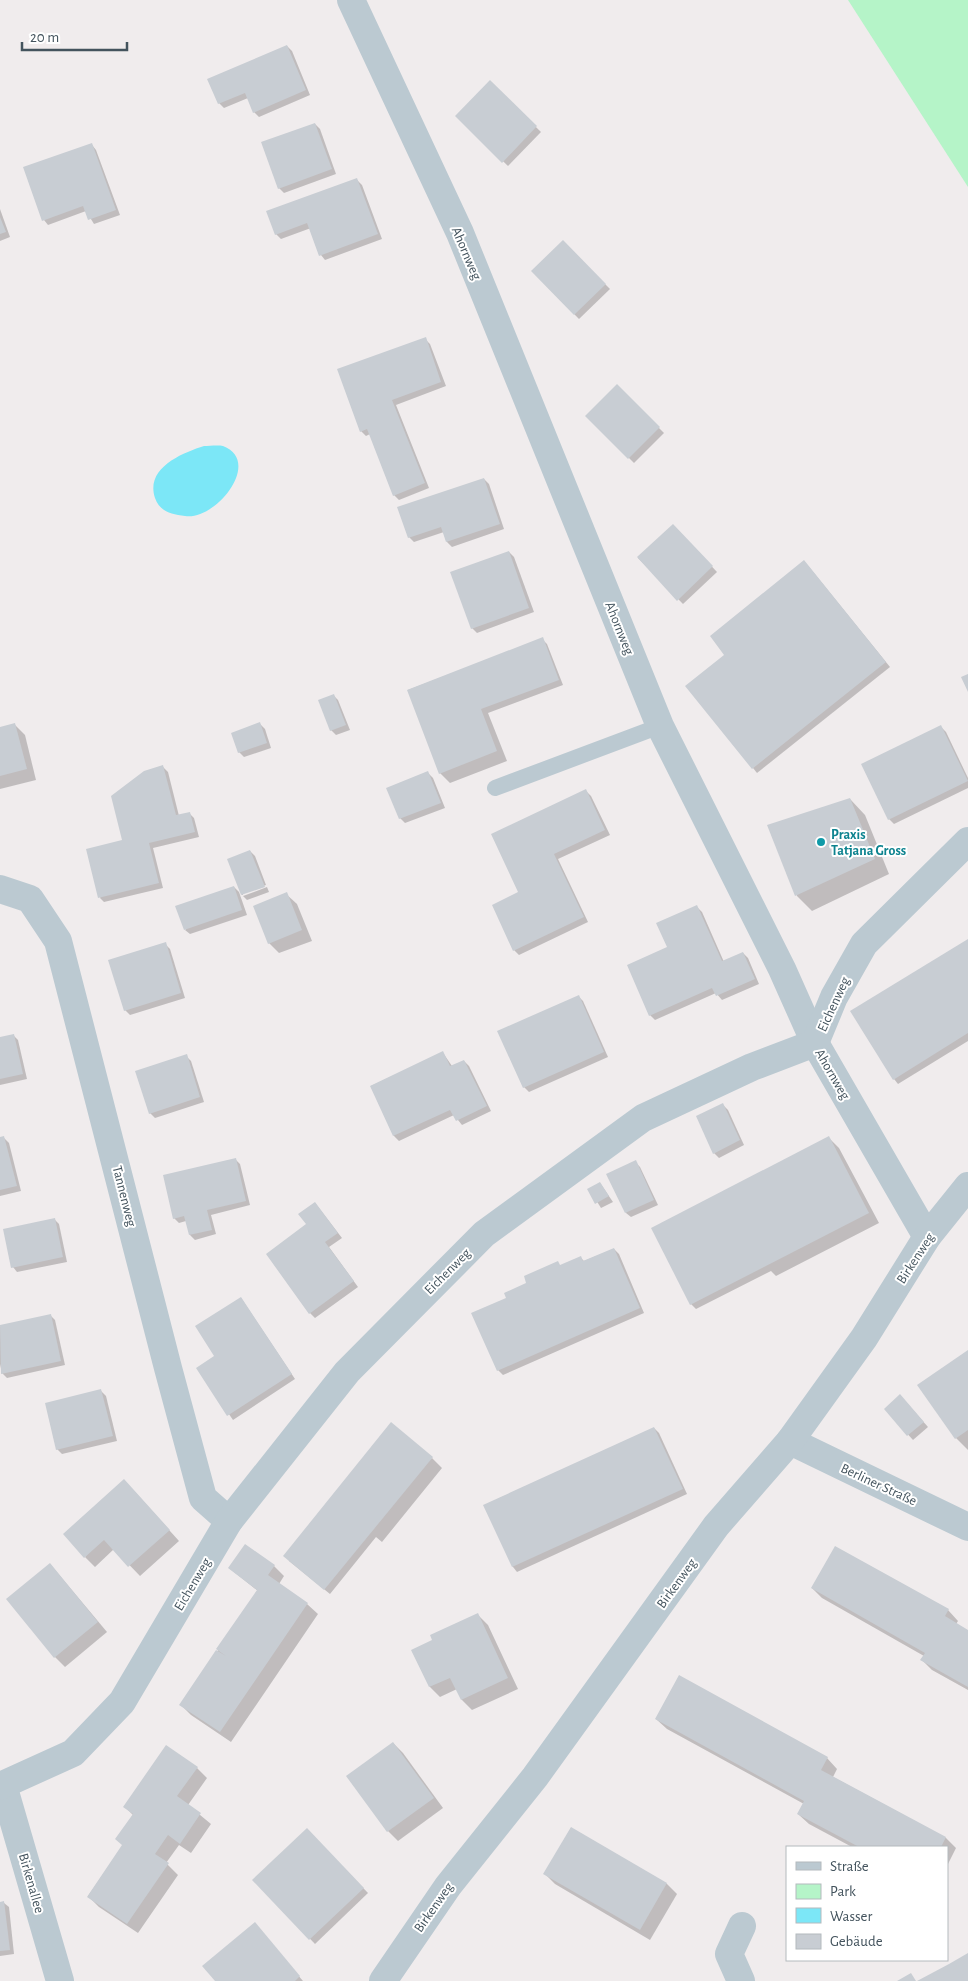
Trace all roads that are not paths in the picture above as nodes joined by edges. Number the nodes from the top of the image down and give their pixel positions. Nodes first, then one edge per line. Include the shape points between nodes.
1 (351, 0) edge
2 (660, 726) junction
3 (495, 788) dead end
4 (968, 841) edge
5 (0, 889) edge
6 (815, 1043) junction
7 (968, 1186) edge
8 (927, 1237) junction
9 (790, 1441) junction
10 (229, 1521) junction
11 (968, 1527) edge
12 (2, 1786) edge
13 (742, 1926) dead end
14 (60, 1981) edge
15 (383, 1981) edge
16 (741, 1981) edge

1 - 2 street, Ahornweg via 460,233
2 - 3 lane
2 - 6 street, Ahornweg via 782,969
4 - 6 street, Eichenweg via 864,944 834,997
5 - 10 street, Tannenweg via 30,899 58,941 203,1498
6 - 8 street, Ahornweg
6 - 10 street, Eichenweg via 752,1066 643,1118 484,1234 347,1372
7 - 8 street, Birkenweg
8 - 9 street, Birkenweg via 864,1338
9 - 11 street, Berliner Straße
9 - 15 street, Birkenweg via 716,1526 535,1777 448,1886
10 - 12 street, Eichenweg via 122,1702 72,1753
12 - 14 street, Birkenallee
13 - 16 street via 729,1954

